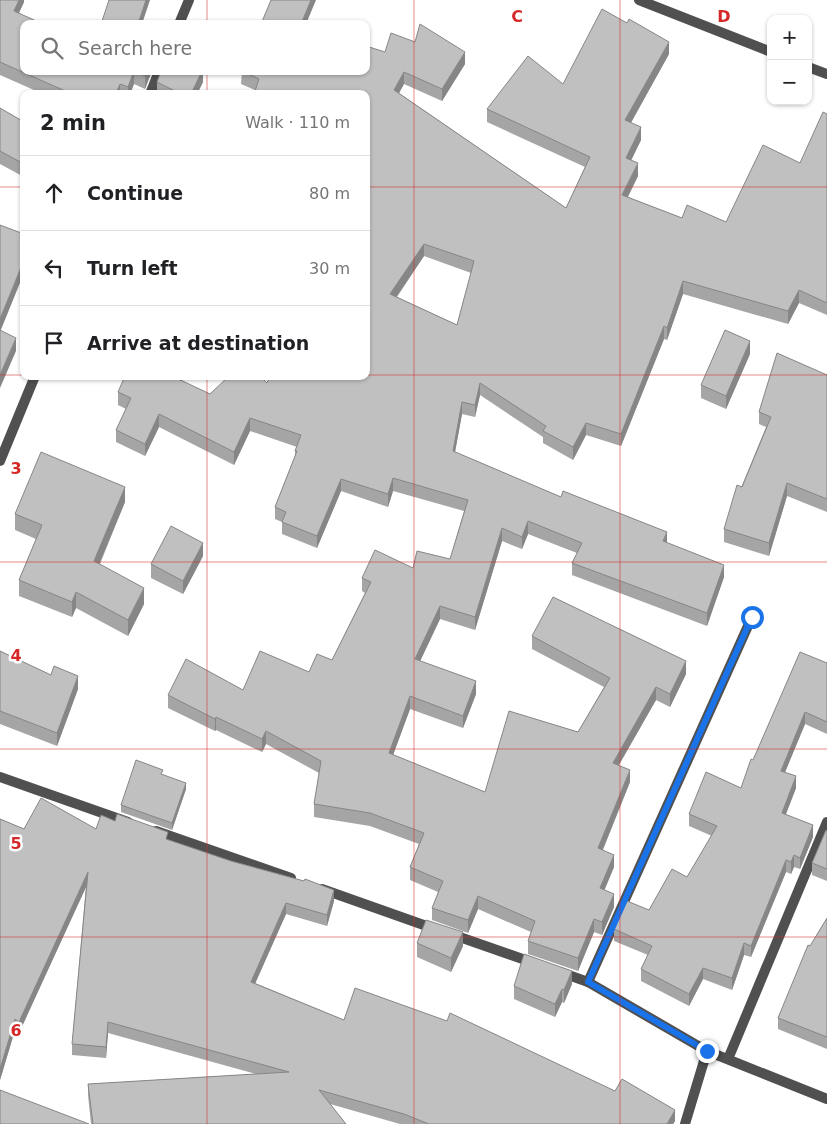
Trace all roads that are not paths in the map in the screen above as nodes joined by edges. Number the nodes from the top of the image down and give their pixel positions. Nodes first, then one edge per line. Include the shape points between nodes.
1 (188, 0) edge
2 (639, 0) edge
3 (180, 20) edge
4 (767, 50) edge
5 (812, 68) edge
6 (827, 74) edge
7 (157, 75) edge
8 (152, 90) edge
9 (33, 380) edge
10 (0, 461) edge
11 (752, 617) dead end
12 (0, 777) edge
13 (827, 822) edge
14 (588, 982) junction
15 (707, 1051) junction
16 (728, 1059) junction
17 (827, 1099) edge
18 (686, 1124) edge

1 - 3 street
2 - 4 street
5 - 6 street
7 - 8 street
9 - 10 street
11 - 14 street
12 - 14 street
13 - 16 street
14 - 15 street
15 - 16 street
15 - 18 street
16 - 17 street

